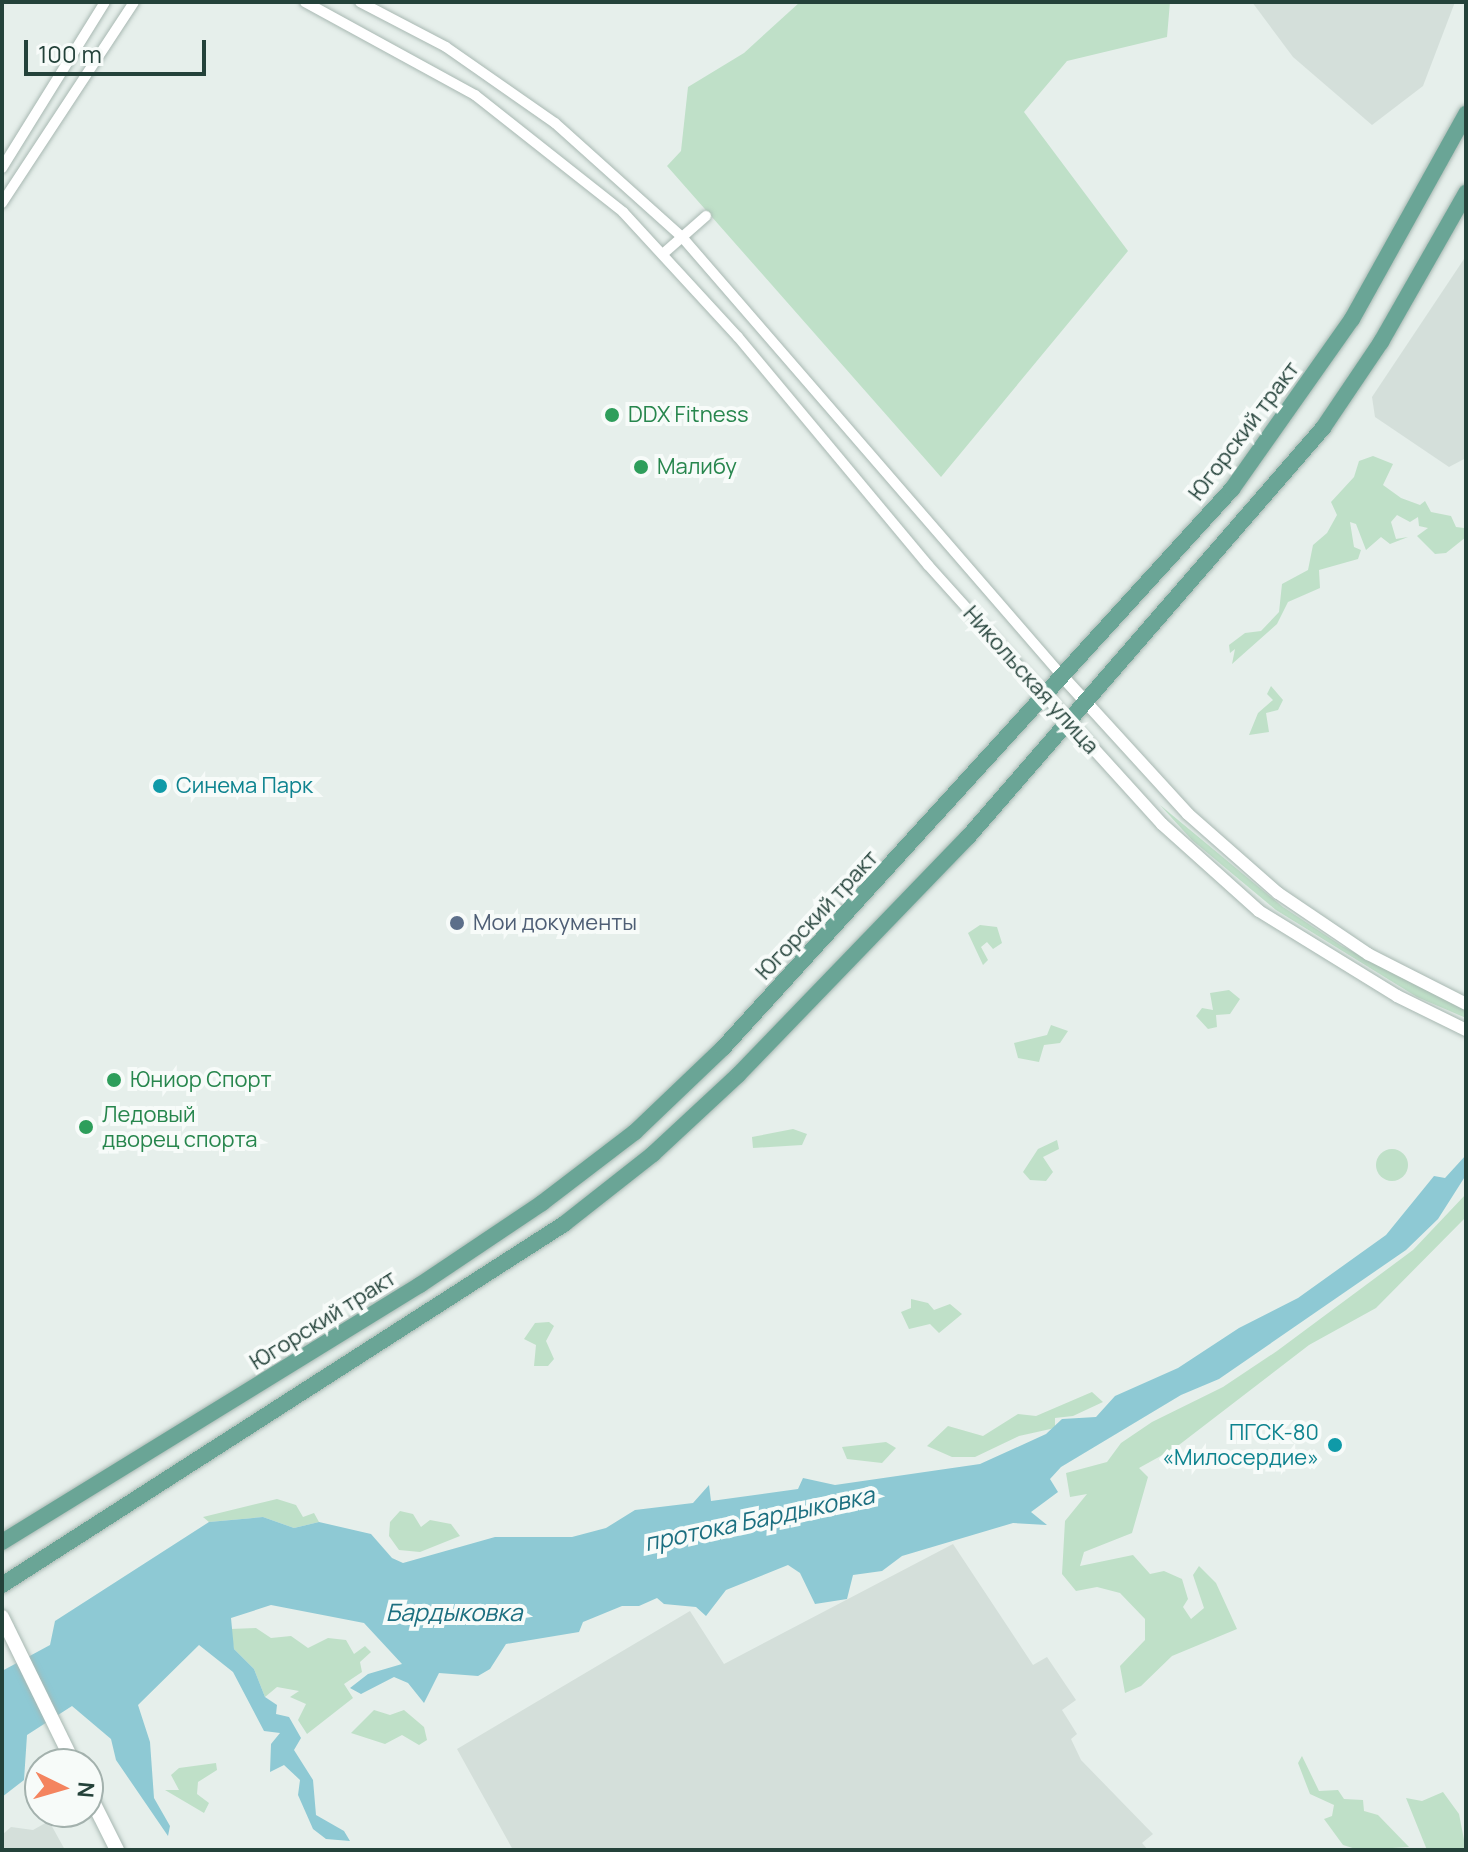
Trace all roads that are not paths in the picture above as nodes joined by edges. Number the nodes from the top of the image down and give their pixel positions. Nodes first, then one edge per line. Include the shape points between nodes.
1 (105, 2) edge
2 (134, 2) edge
3 (305, 2) edge
4 (360, 2) edge
5 (1466, 114) edge
6 (2, 168) edge
7 (1466, 193) edge
8 (2, 203) edge
9 (706, 216) dead end
10 (682, 237) junction
11 (664, 253) junction
12 (1063, 677) junction
13 (1046, 696) junction
14 (1088, 702) junction
15 (1069, 722) junction
16 (1466, 1004) edge
17 (1466, 1030) edge
18 (2, 1542) edge
19 (2, 1585) edge
20 (2, 1617) edge
21 (66, 1748) edge
22 (104, 1824) edge
23 (117, 1850) edge

1 - 6 street
2 - 8 street
3 - 11 street, Никольская улица via 475,95 589,182
4 - 10 street, Никольская улица via 446,47 555,123
5 - 12 main road, Югорский тракт via 1394,252 1252,464
7 - 14 main road via 1381,342 1323,428
9 - 10 street
10 - 11 street
10 - 12 street, Никольская улица
11 - 13 street, Никольская улица
12 - 13 main road, Югорский тракт
12 - 14 street, Никольская улица
13 - 15 street, Никольская улица
13 - 18 main road, Югорский тракт via 734,1037 635,1132 420,1285
14 - 15 main road
14 - 16 street, Никольская улица via 1188,814 1278,893 1368,954
15 - 17 street, Никольская улица via 1162,824 1259,911 1385,989
15 - 19 main road via 813,1001 653,1154 564,1224
20 - 21 main road
22 - 23 main road

